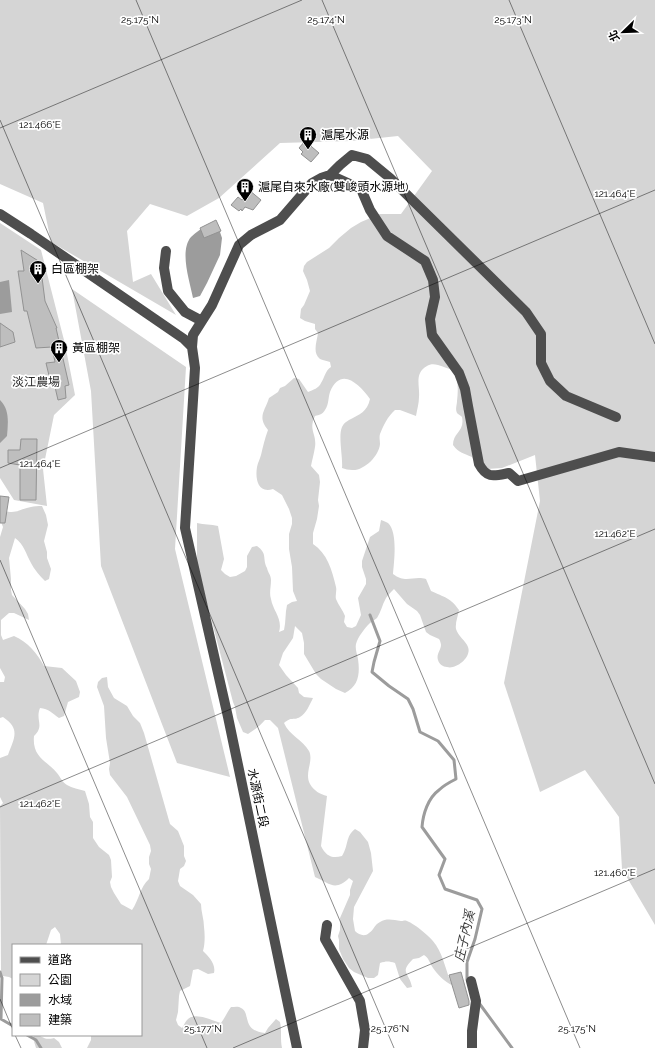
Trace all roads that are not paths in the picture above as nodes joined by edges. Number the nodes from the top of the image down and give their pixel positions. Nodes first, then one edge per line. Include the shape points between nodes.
1 (330, 176) junction
2 (2, 219) edge
3 (166, 251) dead end
4 (202, 321) junction
5 (192, 347) junction
6 (616, 417) dead end
7 (655, 457) edge
8 (326, 925) dead end
9 (471, 981) dead end
10 (297, 1048) edge
11 (363, 1048) edge
12 (472, 1048) edge

1 - 4 street via 312,183 280,220 251,235 239,245
1 - 6 street via 352,155 367,159 390,178 526,312 541,334 541,363 550,380 566,396
1 - 7 street via 361,189 370,210 388,236 426,261 433,280 434,297 430,319 432,335 459,373 465,389 479,464 484,472 491,476 509,473 518,481 619,452
2 - 5 street via 31,234
3 - 4 street via 164,268 168,291 185,312
4 - 5 street via 194,335
5 - 10 street, 水源街二段 via 195,368 185,528 230,725
8 - 11 street via 325,939 360,1001 365,1030
9 - 12 street via 476,1001

